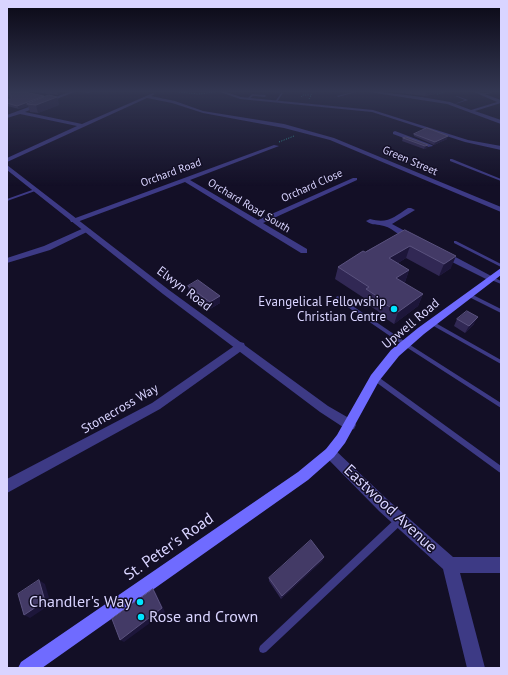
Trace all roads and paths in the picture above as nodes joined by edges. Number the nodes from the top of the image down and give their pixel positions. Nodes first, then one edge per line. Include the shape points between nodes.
1 (72, 124) edge
2 (89, 124) edge
3 (276, 124) edge
4 (412, 124) edge
5 (83, 126) junction
6 (423, 127) junction
7 (416, 130) dead end
8 (307, 131) junction
9 (409, 132) dead end
10 (395, 133) dead end
11 (402, 135) junction
12 (276, 146) joint
13 (430, 146) dead end
14 (501, 147) edge
15 (7, 160) edge
16 (451, 160) dead end
17 (7, 167) edge
18 (185, 179) junction
19 (355, 179) dead end
20 (501, 180) edge
21 (36, 190) junction
22 (7, 200) edge
23 (411, 210) dead end
24 (501, 210) edge
25 (74, 220) junction
26 (370, 221) dead end
27 (257, 223) junction
28 (387, 224) junction
29 (87, 230) junction
30 (455, 242) dead end
31 (422, 244) edge
32 (304, 251) dead end
33 (436, 251) edge
34 (7, 261) edge
35 (501, 266) edge
36 (501, 271) edge
37 (496, 280) edge
38 (469, 295) junction
39 (338, 298) dead end
40 (501, 311) edge
41 (432, 323) junction
42 (405, 344) junction
43 (240, 346) junction
44 (501, 362) edge
45 (375, 378) junction
46 (501, 406) edge
47 (350, 425) junction
48 (330, 453) junction
49 (501, 470) edge
50 (7, 486) edge
51 (400, 520) junction
52 (450, 565) junction
53 (501, 565) edge
54 (263, 649) dead end
55 (27, 668) edge
56 (476, 668) edge

1 - 5 street
2 - 5 street
3 - 8 street, Green Street
4 - 6 street
5 - 15 street
6 - 7 street
6 - 14 street via 467,141
8 - 12 path
8 - 24 street, Green Street
9 - 11 street
10 - 11 street
11 - 13 street
12 - 18 street, Orchard Road
16 - 20 lane
17 - 21 street, Elwyn Road
18 - 25 street, Orchard Road
18 - 27 street, Orchard Road South
19 - 27 street, Orchard Close
21 - 22 lane
21 - 25 street, Elwyn Road
23 - 28 street
25 - 29 street, Elwyn Road
26 - 28 street
27 - 32 street, Orchard Road South
28 - 31 street
29 - 34 street via 47,248
29 - 43 street, Elwyn Road
30 - 35 lane
33 - 37 street
36 - 37 main road, Upwell Road
37 - 38 main road, Upwell Road
38 - 40 lane
38 - 41 main road, Upwell Road
39 - 42 lane
41 - 42 main road, Upwell Road
41 - 44 lane
42 - 45 main road, Upwell Road
42 - 46 lane
43 - 47 street, Elwyn Road via 324,409
43 - 50 street, Stonecross Way via 156,406
45 - 47 main road, Upwell Road
45 - 49 lane
47 - 48 main road, Upwell Road
48 - 51 street, Eastwood Avenue
48 - 55 main road, St. Peter's Road via 303,476
51 - 52 street, Eastwood Avenue
51 - 54 lane
52 - 53 street
52 - 56 street

